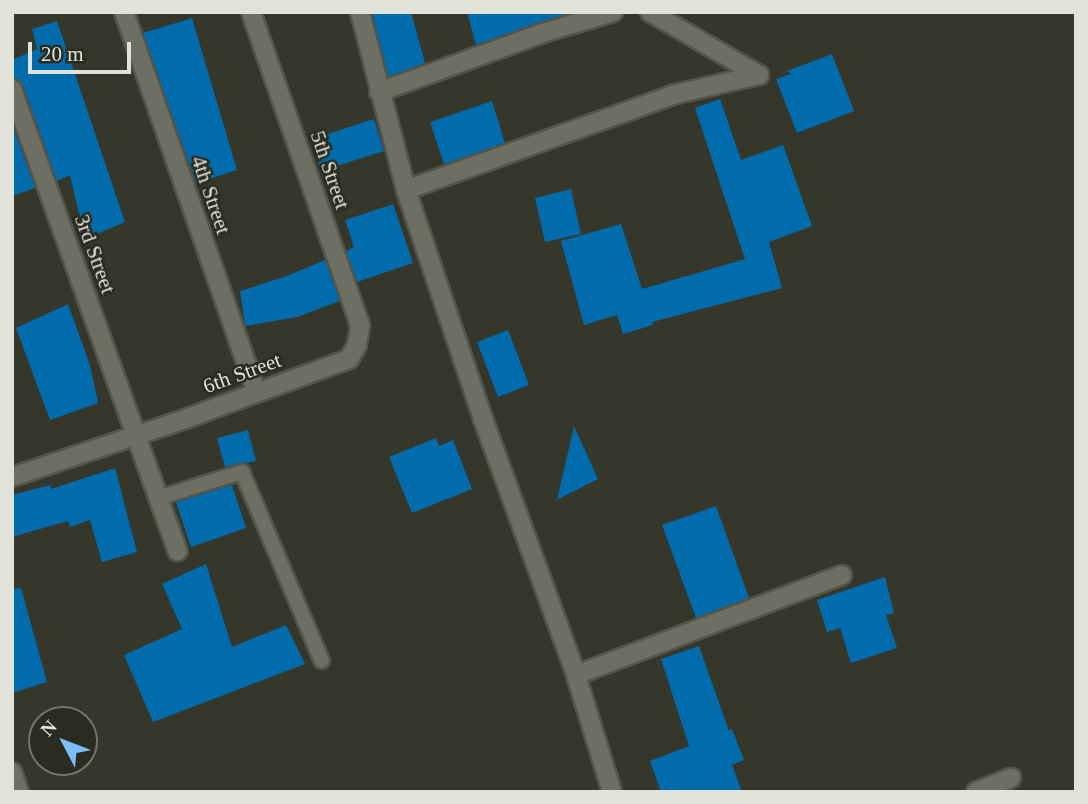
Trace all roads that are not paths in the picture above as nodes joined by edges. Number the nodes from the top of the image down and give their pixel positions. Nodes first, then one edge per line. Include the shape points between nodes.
1 (124, 12) edge
2 (251, 12) edge
3 (360, 12) edge
4 (613, 12) edge
5 (650, 12) edge
6 (12, 89) edge
7 (379, 92) junction
8 (406, 190) junction
9 (356, 345) joint
10 (256, 392) junction
11 (136, 435) junction
12 (12, 477) edge
13 (158, 498) junction
14 (177, 551) dead end
15 (842, 575) dead end
16 (323, 661) dead end
17 (576, 675) junction
18 (12, 772) edge
19 (1011, 778) dead end
20 (19, 792) edge
21 (612, 792) edge
22 (976, 792) edge

1 - 10 street, 4th Street
2 - 9 street, 5th Street via 360,325
3 - 7 street
4 - 7 street
5 - 8 street via 759,75 676,94
6 - 11 street, 3rd Street
7 - 8 street
8 - 17 street
9 - 10 street, 6th Street via 349,359
10 - 11 street, 6th Street
11 - 12 street, 6th Street
11 - 13 street
13 - 14 street
13 - 16 lane via 242,472
15 - 17 street
17 - 21 street
18 - 20 street
19 - 22 street

